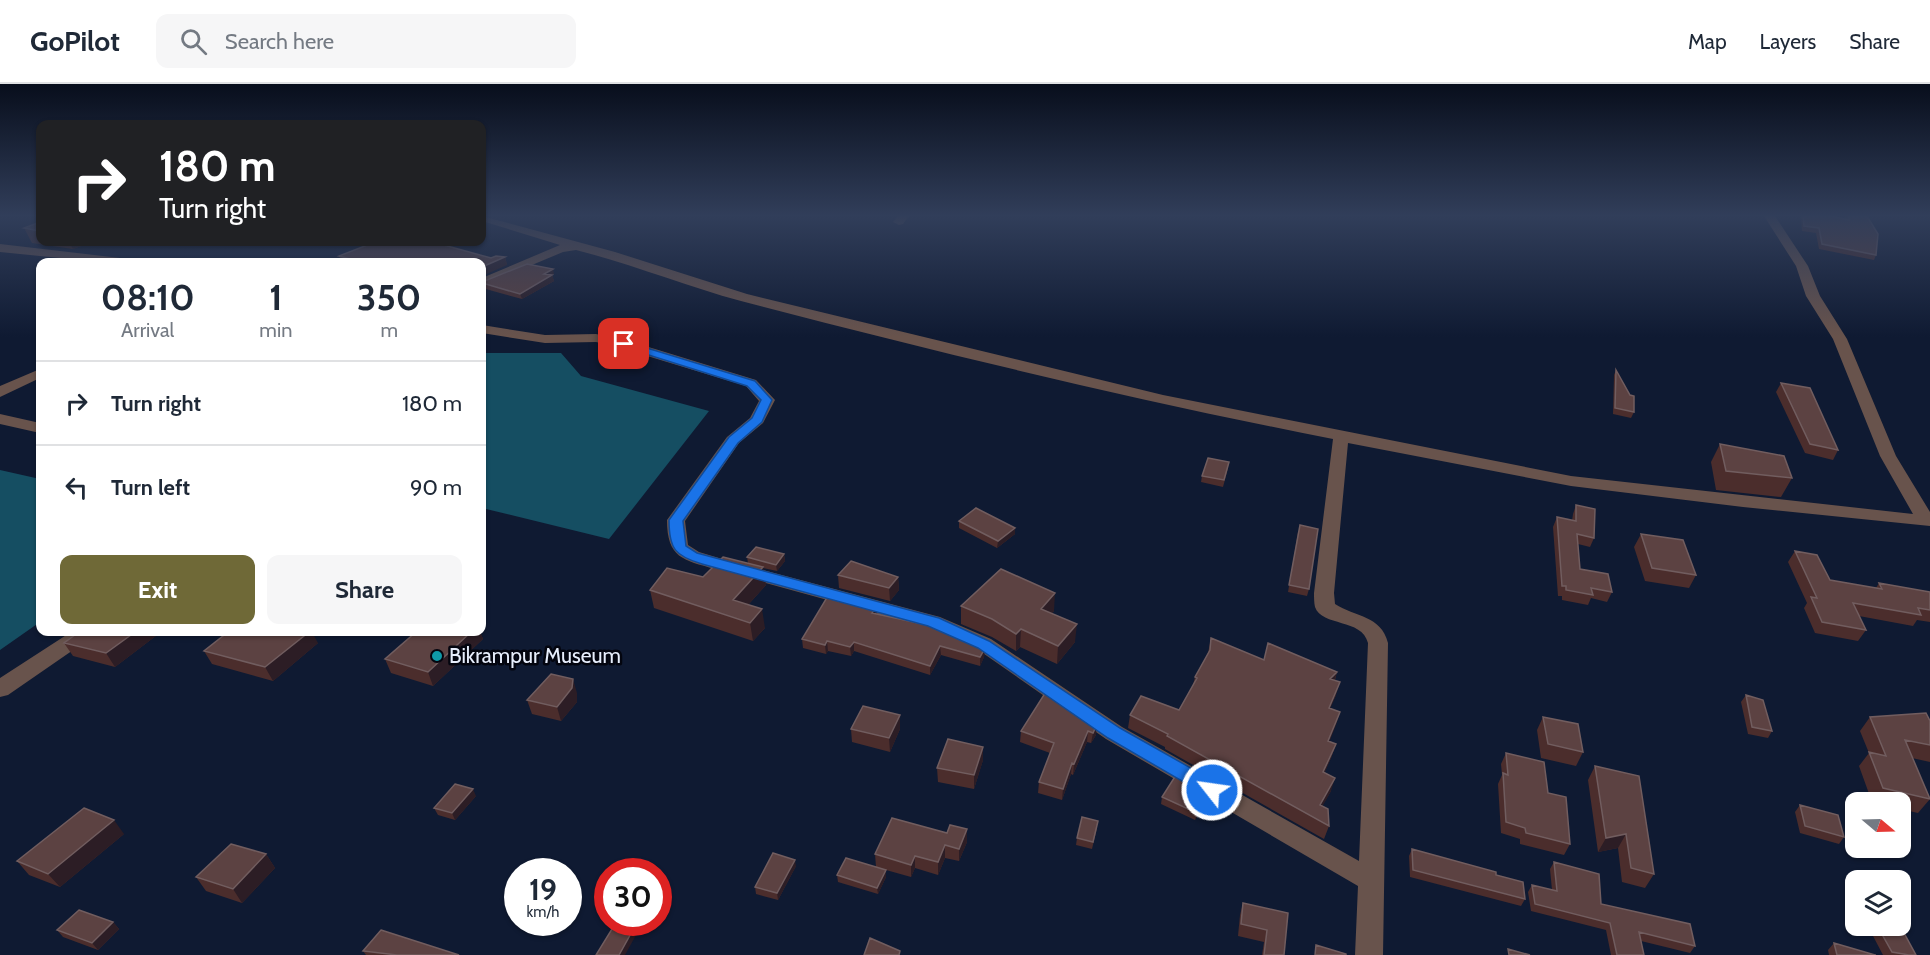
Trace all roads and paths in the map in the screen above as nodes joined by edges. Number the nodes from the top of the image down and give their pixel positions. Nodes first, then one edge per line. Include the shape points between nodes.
1 (542, 257) edge
2 (616, 257) edge
3 (1796, 257) edge
4 (486, 280) edge
5 (486, 330) edge
6 (36, 375) edge
7 (0, 392) edge
8 (0, 419) edge
9 (36, 427) edge
10 (1341, 436) junction
11 (1928, 520) edge
12 (79, 636) edge
13 (0, 689) edge
14 (1370, 880) junction
15 (1369, 955) edge

1 - 4 street
2 - 10 street via 742,297 920,342 1163,400
3 - 11 street via 1813,296 1840,339 1888,456
5 - 14 street via 545,339 596,338 751,383 767,400 757,420 733,440 676,520 680,548 722,565 933,622 984,644 1114,733
6 - 7 street
8 - 9 street
10 - 11 street via 1571,481
10 - 14 street via 1324,593 1325,607 1330,611 1373,629 1378,636
12 - 13 street
14 - 15 street

